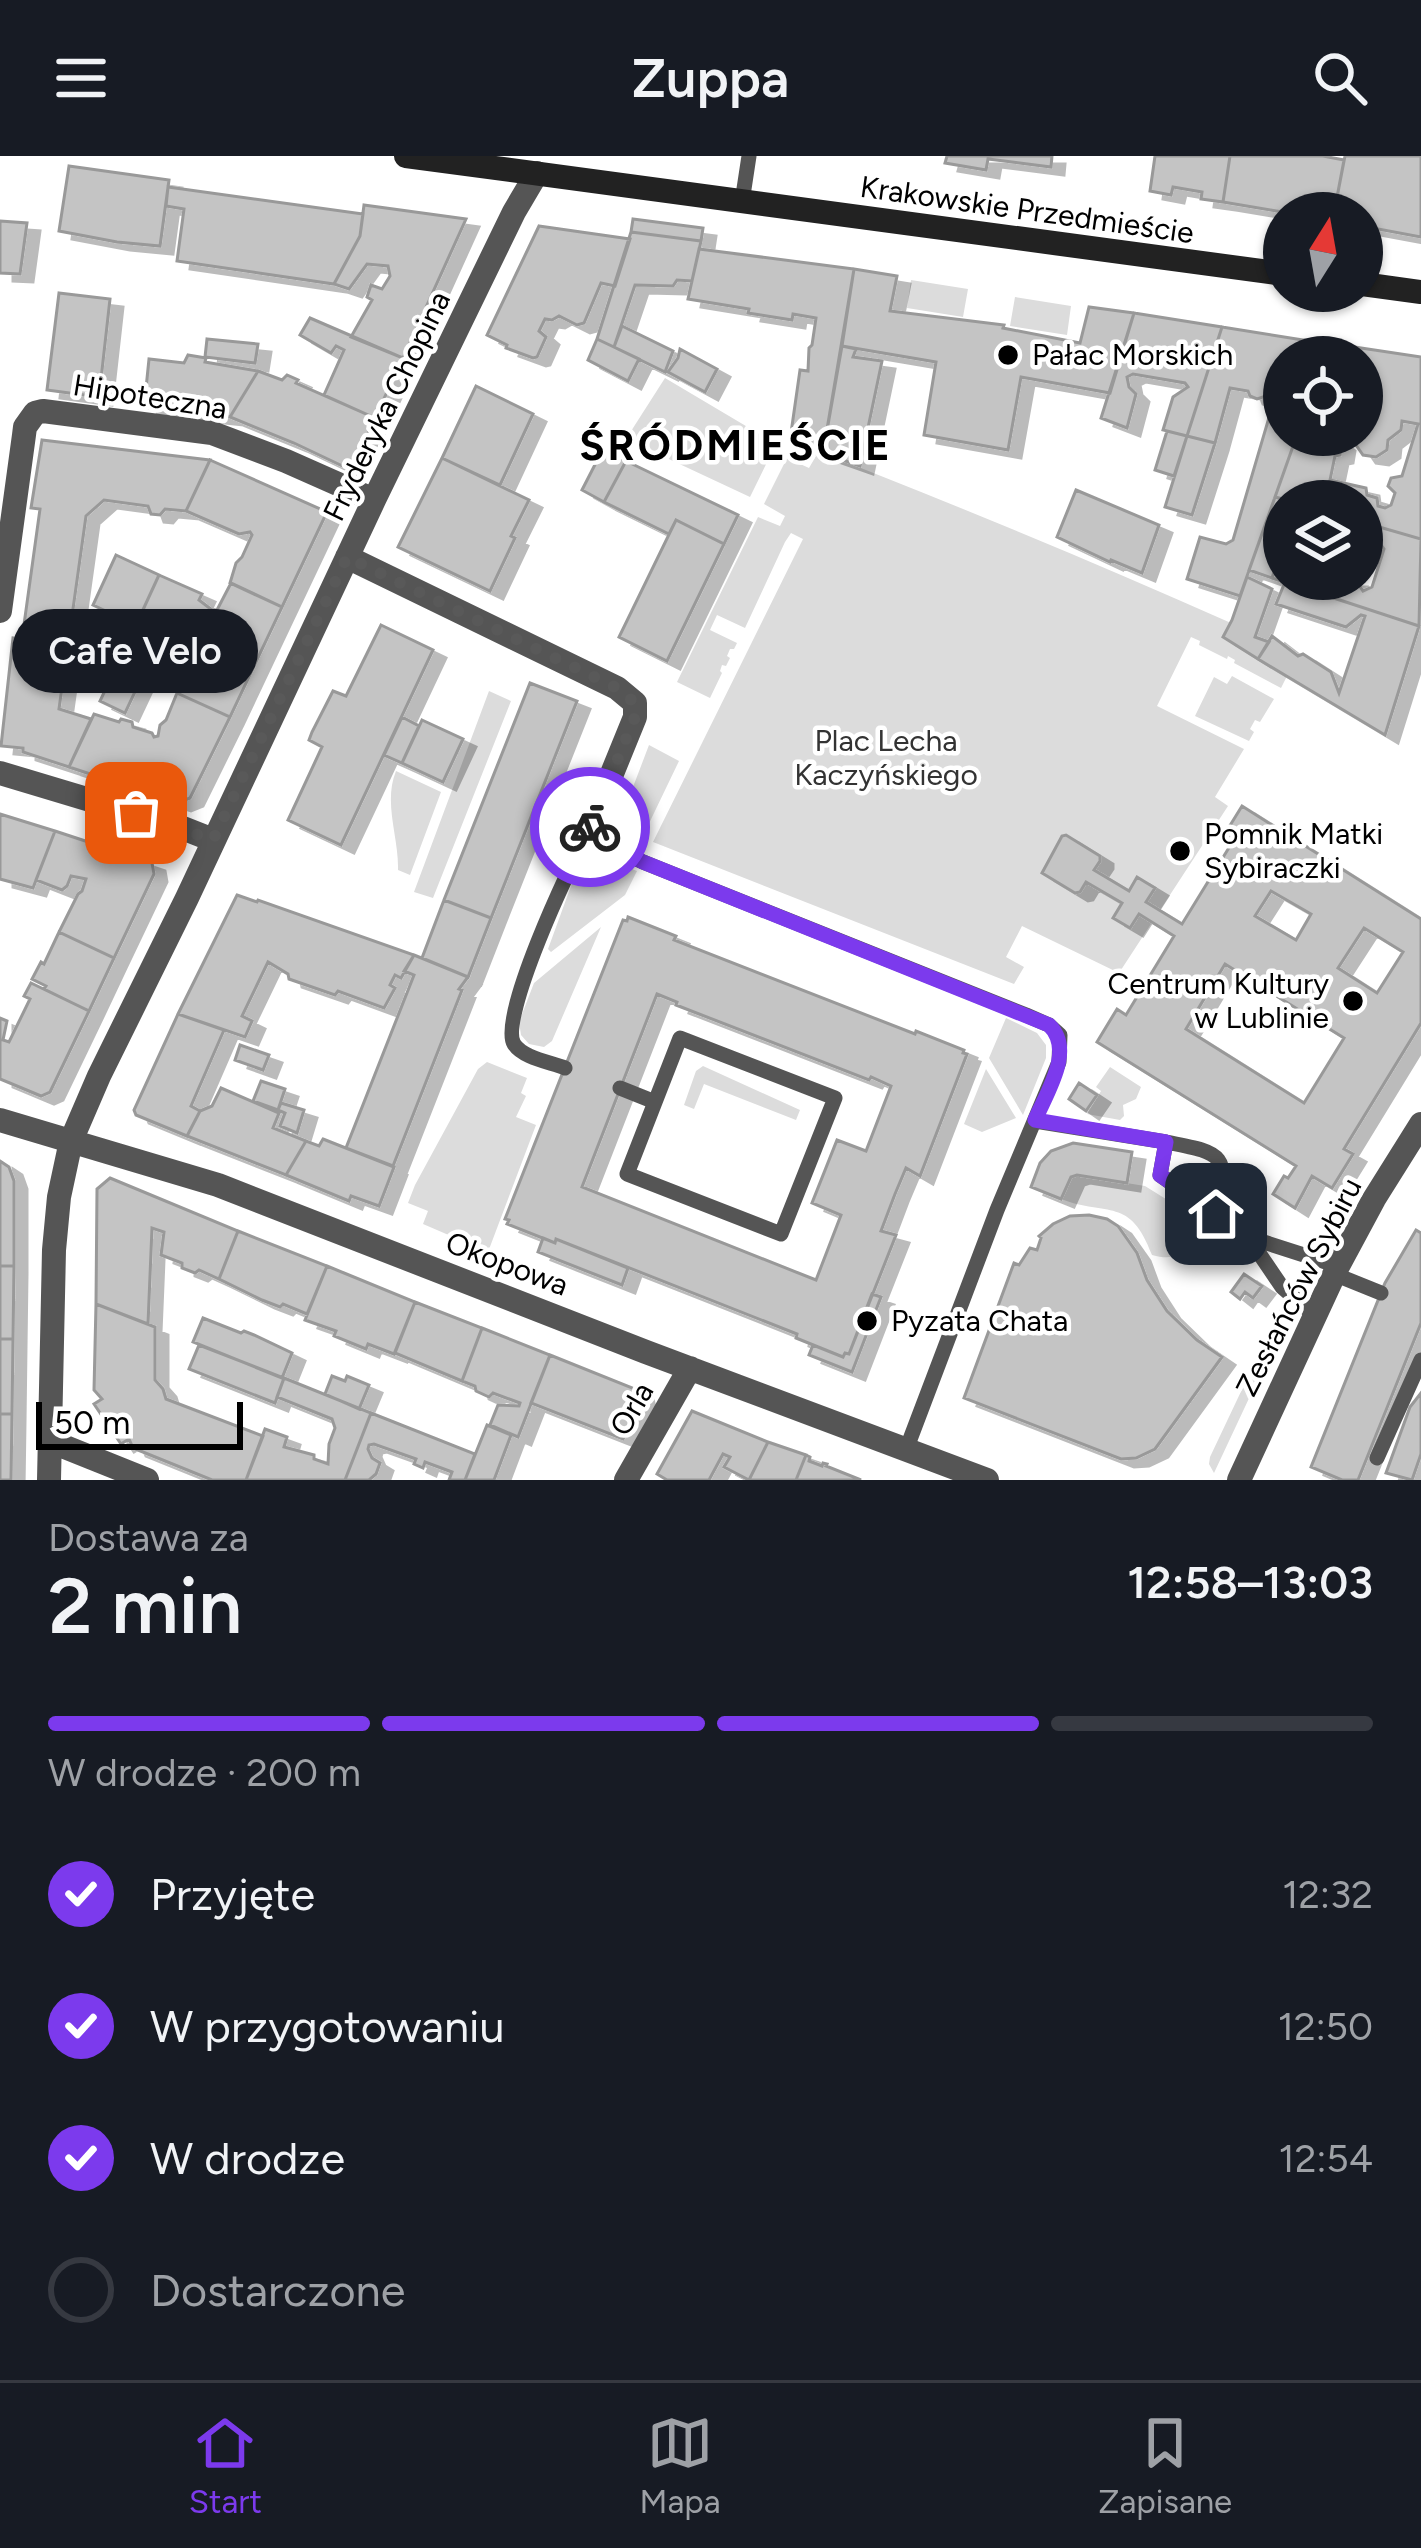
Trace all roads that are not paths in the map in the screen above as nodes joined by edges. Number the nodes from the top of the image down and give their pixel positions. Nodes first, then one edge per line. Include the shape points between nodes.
1 (406, 156) edge
2 (749, 156) edge
3 (550, 168) edge
4 (742, 202) junction
5 (1263, 271) edge
6 (1383, 287) edge
7 (1421, 292) edge
8 (374, 500) junction
9 (347, 557) junction
10 (0, 610) edge
11 (0, 772) edge
12 (587, 835) junction
13 (213, 840) junction
14 (565, 1068) dead end
15 (620, 1088) dead end
16 (655, 1102) junction
17 (0, 1120) edge
18 (1035, 1120) junction
19 (1421, 1124) edge
20 (71, 1141) junction
21 (1166, 1142) junction
22 (1216, 1214) junction
23 (1247, 1237) junction
24 (1336, 1270) junction
25 (1381, 1293) dead end
26 (1313, 1315) junction
27 (1421, 1360) edge
28 (690, 1369) junction
29 (50, 1441) junction
30 (906, 1450) junction
31 (1377, 1458) dead end
32 (49, 1480) edge
33 (147, 1480) edge
34 (626, 1480) edge
35 (987, 1480) edge
36 (1239, 1480) edge

1 - 3 street, Krakowskie Przedmieście
2 - 4 lane
3 - 4 street, Krakowskie Przedmieście
3 - 8 street, Fryderyka Chopina via 514,212
4 - 5 street, Krakowskie Przedmieście
6 - 7 street
8 - 9 street, Fryderyka Chopina
8 - 10 street, Hipoteczna via 212,433 34,413 23,435
9 - 12 street via 635,703
9 - 13 street, Fryderyka Chopina
11 - 13 street
12 - 14 lane via 510,1028 520,1051
12 - 18 lane via 1049,1025 1061,1049
13 - 20 street, Fryderyka Chopina
15 - 16 lane
16 - 16 lane via 627,1174 781,1234 835,1098 680,1038
17 - 20 street, Okopowa
18 - 21 lane
18 - 30 lane
19 - 24 street, Zesłańców Sybiru
20 - 28 street, Okopowa via 218,1185
20 - 29 street, Fryderyka Chopina via 54,1250
21 - 22 lane via 1160,1175
21 - 22 lane via 1216,1155
22 - 23 lane
23 - 24 lane
23 - 26 lane
24 - 25 lane
24 - 26 street, Zesłańców Sybiru
26 - 36 street, Zesłańców Sybiru
27 - 31 lane
28 - 30 street, Okopowa
28 - 34 street, Orla
29 - 32 street, Fryderyka Chopina
29 - 33 street
30 - 35 street, Okopowa

